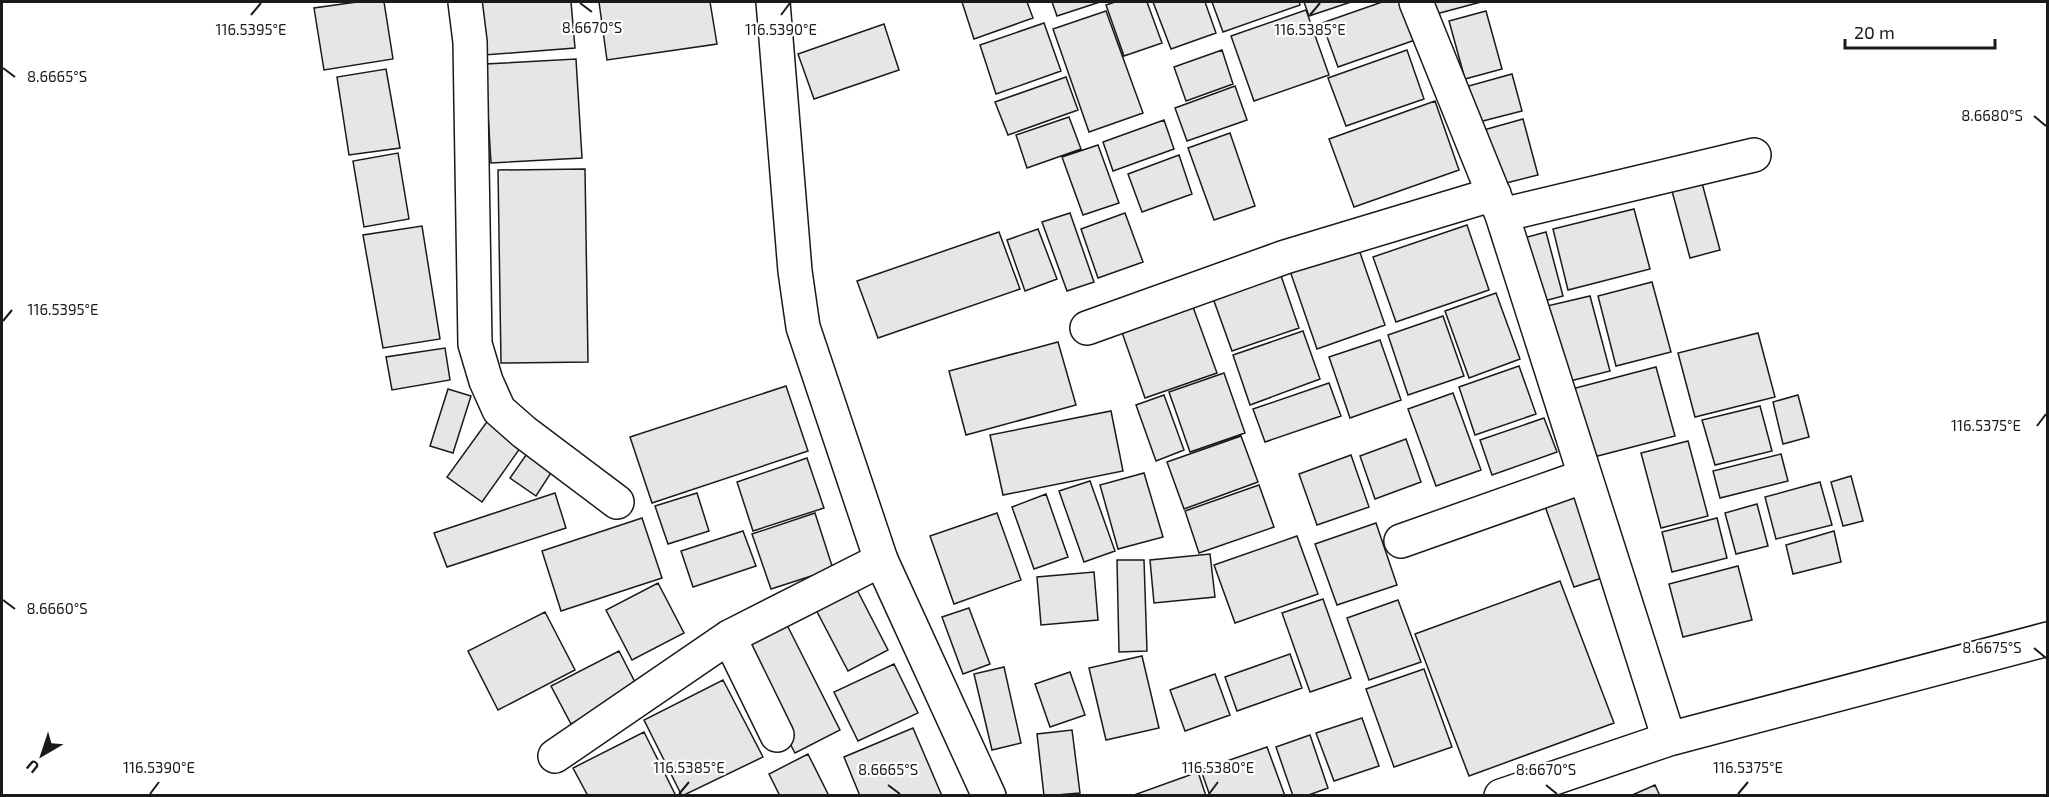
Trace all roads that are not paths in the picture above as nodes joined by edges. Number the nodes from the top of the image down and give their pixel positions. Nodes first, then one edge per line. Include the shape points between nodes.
1 (465, 2) edge
2 (773, 2) edge
3 (1416, 2) edge
4 (1754, 155) dead end
5 (1498, 204) junction
6 (1087, 328) dead end
7 (1585, 476) junction
8 (617, 502) dead end
9 (1401, 541) dead end
10 (880, 560) junction
11 (729, 637) junction
12 (2048, 639) edge
13 (777, 735) dead end
14 (1669, 739) junction
15 (555, 756) dead end
16 (988, 795) edge
17 (1501, 795) edge

1 - 8 street via 470,42 475,344 486,381 499,410
2 - 10 street via 803,327
3 - 5 street
4 - 5 street
5 - 6 street via 1285,256
5 - 7 street
7 - 9 street
7 - 14 street
10 - 11 street
10 - 16 street
11 - 13 street
11 - 15 street
12 - 14 street
14 - 17 street

